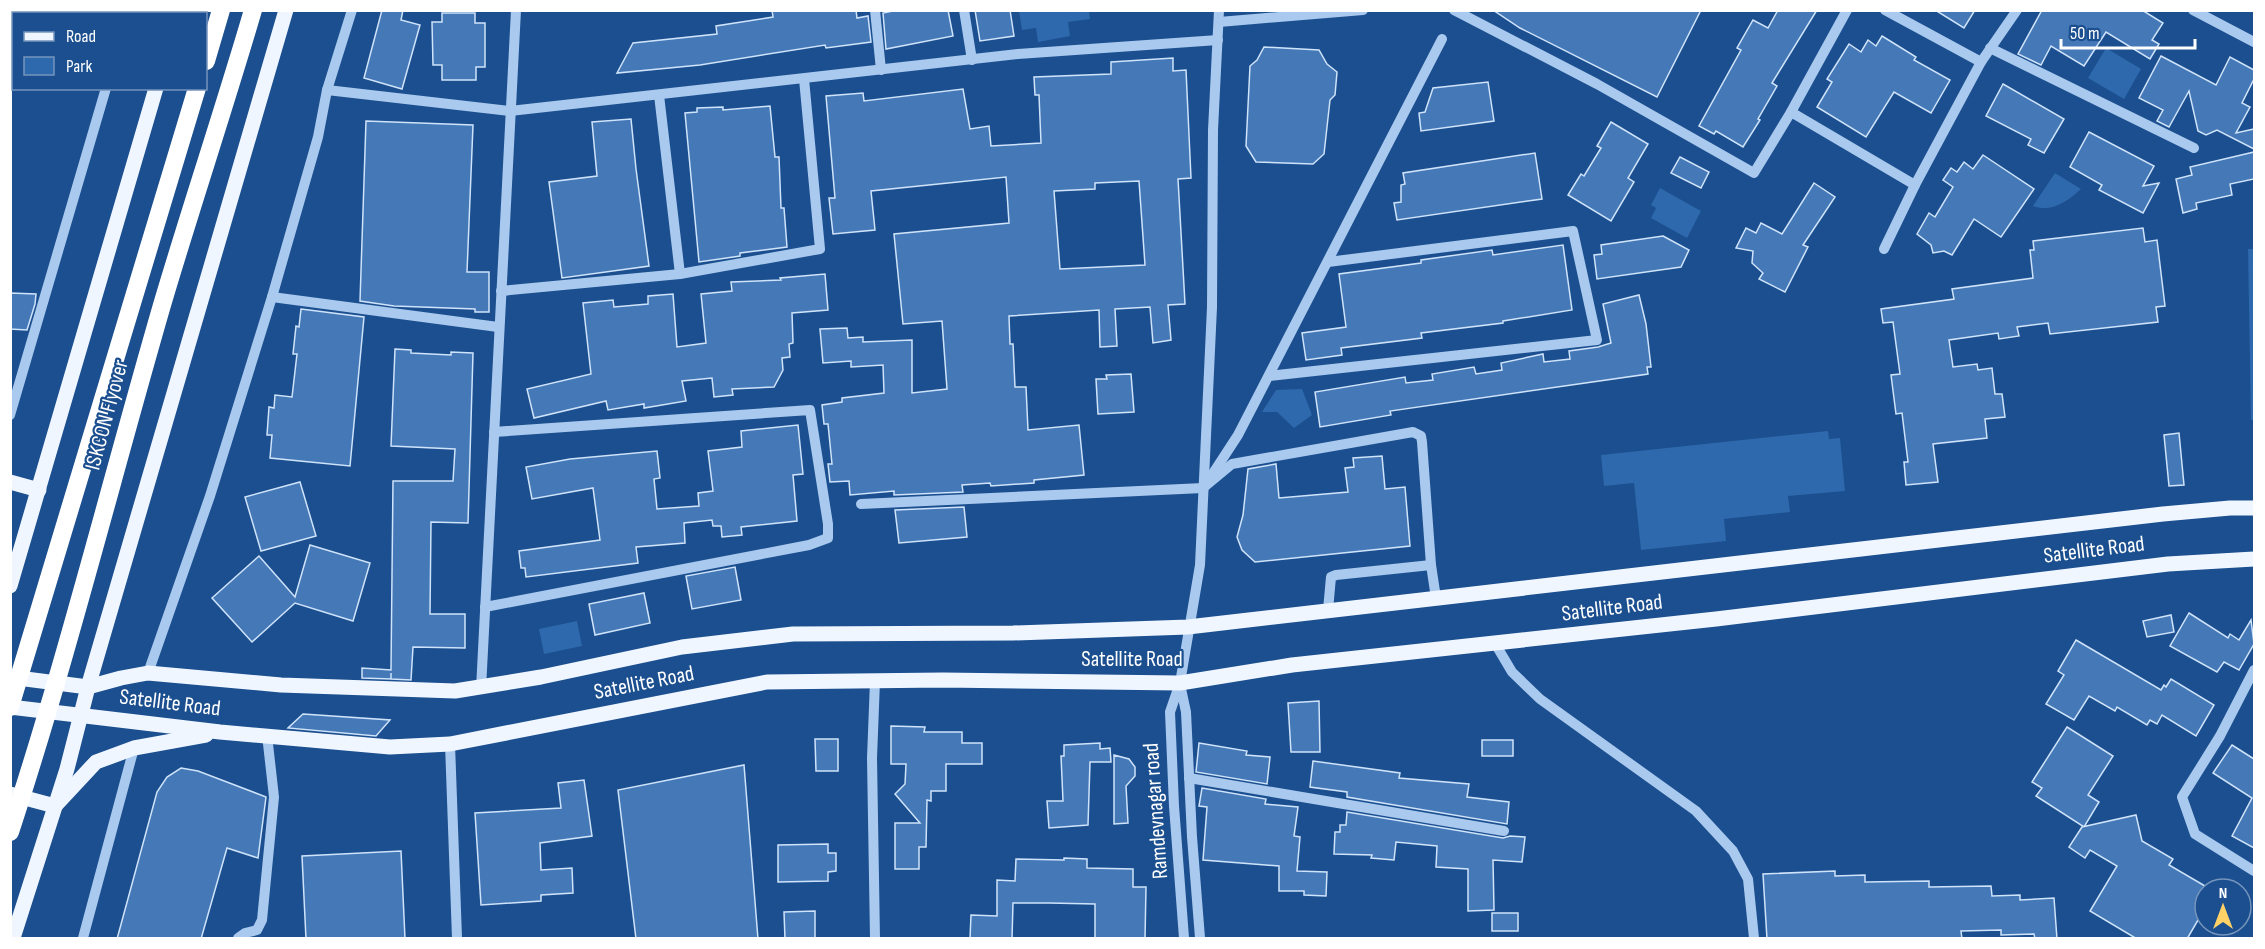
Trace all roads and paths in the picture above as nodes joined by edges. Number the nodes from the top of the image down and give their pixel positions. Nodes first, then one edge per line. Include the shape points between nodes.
1 (221, 10) edge
2 (253, 10) edge
3 (286, 10) edge
4 (352, 10) edge
5 (516, 10) edge
6 (876, 10) edge
7 (964, 10) edge
8 (1363, 10) edge
9 (1454, 10) edge
10 (1846, 10) edge
11 (1885, 10) edge
12 (2017, 10) edge
13 (2193, 10) edge
14 (1473, 15) edge
15 (1219, 16) edge
16 (1442, 39) dead end
17 (1218, 40) junction
18 (2254, 42) edge
19 (1990, 48) junction
20 (207, 58) edge
21 (972, 60) junction
22 (1981, 62) junction
23 (881, 70) junction
24 (804, 79) junction
25 (105, 90) edge
26 (155, 90) edge
27 (196, 90) edge
28 (327, 90) junction
29 (659, 94) junction
30 (510, 111) junction
31 (1791, 112) junction
32 (2194, 147) dead end
33 (1915, 185) junction
34 (1884, 249) dead end
35 (1328, 262) junction
36 (680, 274) junction
37 (501, 291) junction
38 (272, 297) junction
39 (498, 327) junction
40 (1269, 376) junction
41 (10, 415) edge
42 (494, 432) junction
43 (10, 482) edge
44 (1203, 488) junction
45 (39, 490) junction
46 (861, 504) dead end
47 (2254, 508) edge
48 (2254, 559) edge
49 (1431, 565) junction
50 (10, 586) edge
51 (1436, 598) junction
52 (485, 607) junction
53 (1328, 610) junction
54 (1188, 627) junction
55 (1496, 645) junction
56 (2254, 670) edge
57 (148, 673) junction
58 (10, 677) edge
59 (875, 681) junction
60 (1180, 683) junction
61 (88, 687) junction
62 (481, 689) junction
63 (10, 707) edge
64 (82, 715) junction
65 (220, 732) junction
66 (267, 735) junction
67 (450, 744) junction
68 (134, 748) junction
69 (1190, 778) junction
70 (10, 794) edge
71 (55, 806) junction
72 (1504, 831) dead end
73 (10, 832) edge
74 (2254, 871) edge
75 (13, 939) edge
76 (83, 939) edge
77 (238, 939) edge
78 (457, 939) edge
79 (875, 939) edge
80 (1184, 939) edge
81 (1200, 939) edge
82 (1754, 939) edge

1 - 20 highway
2 - 73 highway, ISKCON Flyover, bridge via 163,304 54,695
3 - 61 main road
4 - 28 street
5 - 30 street
6 - 23 street
7 - 21 street
8 - 15 street
9 - 14 street
10 - 31 street
11 - 22 street
12 - 19 street
13 - 18 street
14 - 31 street via 1754,173
15 - 17 street, Ramdevnagar road
16 - 35 street
17 - 21 street
17 - 44 street, Ramdevnagar road
19 - 22 street
19 - 32 street
21 - 23 street
22 - 33 street
23 - 24 street
24 - 29 street
24 - 36 street via 820,249
25 - 41 street
26 - 45 main road
27 - 63 highway, ISKCON Flyover, bridge
28 - 30 street
28 - 38 street via 318,137
29 - 30 street
29 - 36 street
30 - 37 street
31 - 33 street
33 - 34 street
35 - 40 street
35 - 40 street via 1573,231 1597,340
36 - 37 street
37 - 39 street
38 - 39 street
38 - 57 street via 210,496
39 - 42 street
40 - 44 street via 1239,435
42 - 52 street
42 - 52 street via 810,410 828,538 809,545
43 - 45 main road
44 - 46 street
44 - 49 street via 1233,464 1417,432 1422,442
44 - 54 street, Ramdevnagar road via 1200,565
45 - 50 main road
47 - 51 main road, Satellite Road via 2163,514
48 - 55 main road, Satellite Road via 2168,564
49 - 51 street
49 - 53 street via 1335,575 1329,582
51 - 53 main road, Satellite Road
52 - 62 street
53 - 54 main road, Satellite Road
54 - 60 street, Ramdevnagar road
54 - 62 main road, Satellite Road via 793,634 682,647
55 - 60 main road, Satellite Road via 1292,665
55 - 82 street via 1512,672 1540,699 1695,811 1733,851 1748,879
56 - 74 street via 2182,797 2194,834
57 - 61 main road, Satellite Road
57 - 62 main road, Satellite Road via 378,690
58 - 61 main road, Satellite Road
59 - 60 main road, Satellite Road
59 - 67 main road, Satellite Road via 767,682
59 - 79 street
60 - 69 street, Ramdevnagar road
60 - 80 street, Ramdevnagar road via 1170,712
61 - 64 main road
63 - 64 main road, Satellite Road
64 - 65 main road, Satellite Road
64 - 71 main road
65 - 66 main road, Satellite Road
65 - 68 main road
66 - 67 main road, Satellite Road via 390,747
66 - 77 street via 274,797 262,920 257,930
67 - 78 street
68 - 71 main road via 96,762
68 - 76 street
69 - 72 street
69 - 81 street, Ramdevnagar road
70 - 71 main road
71 - 75 main road

